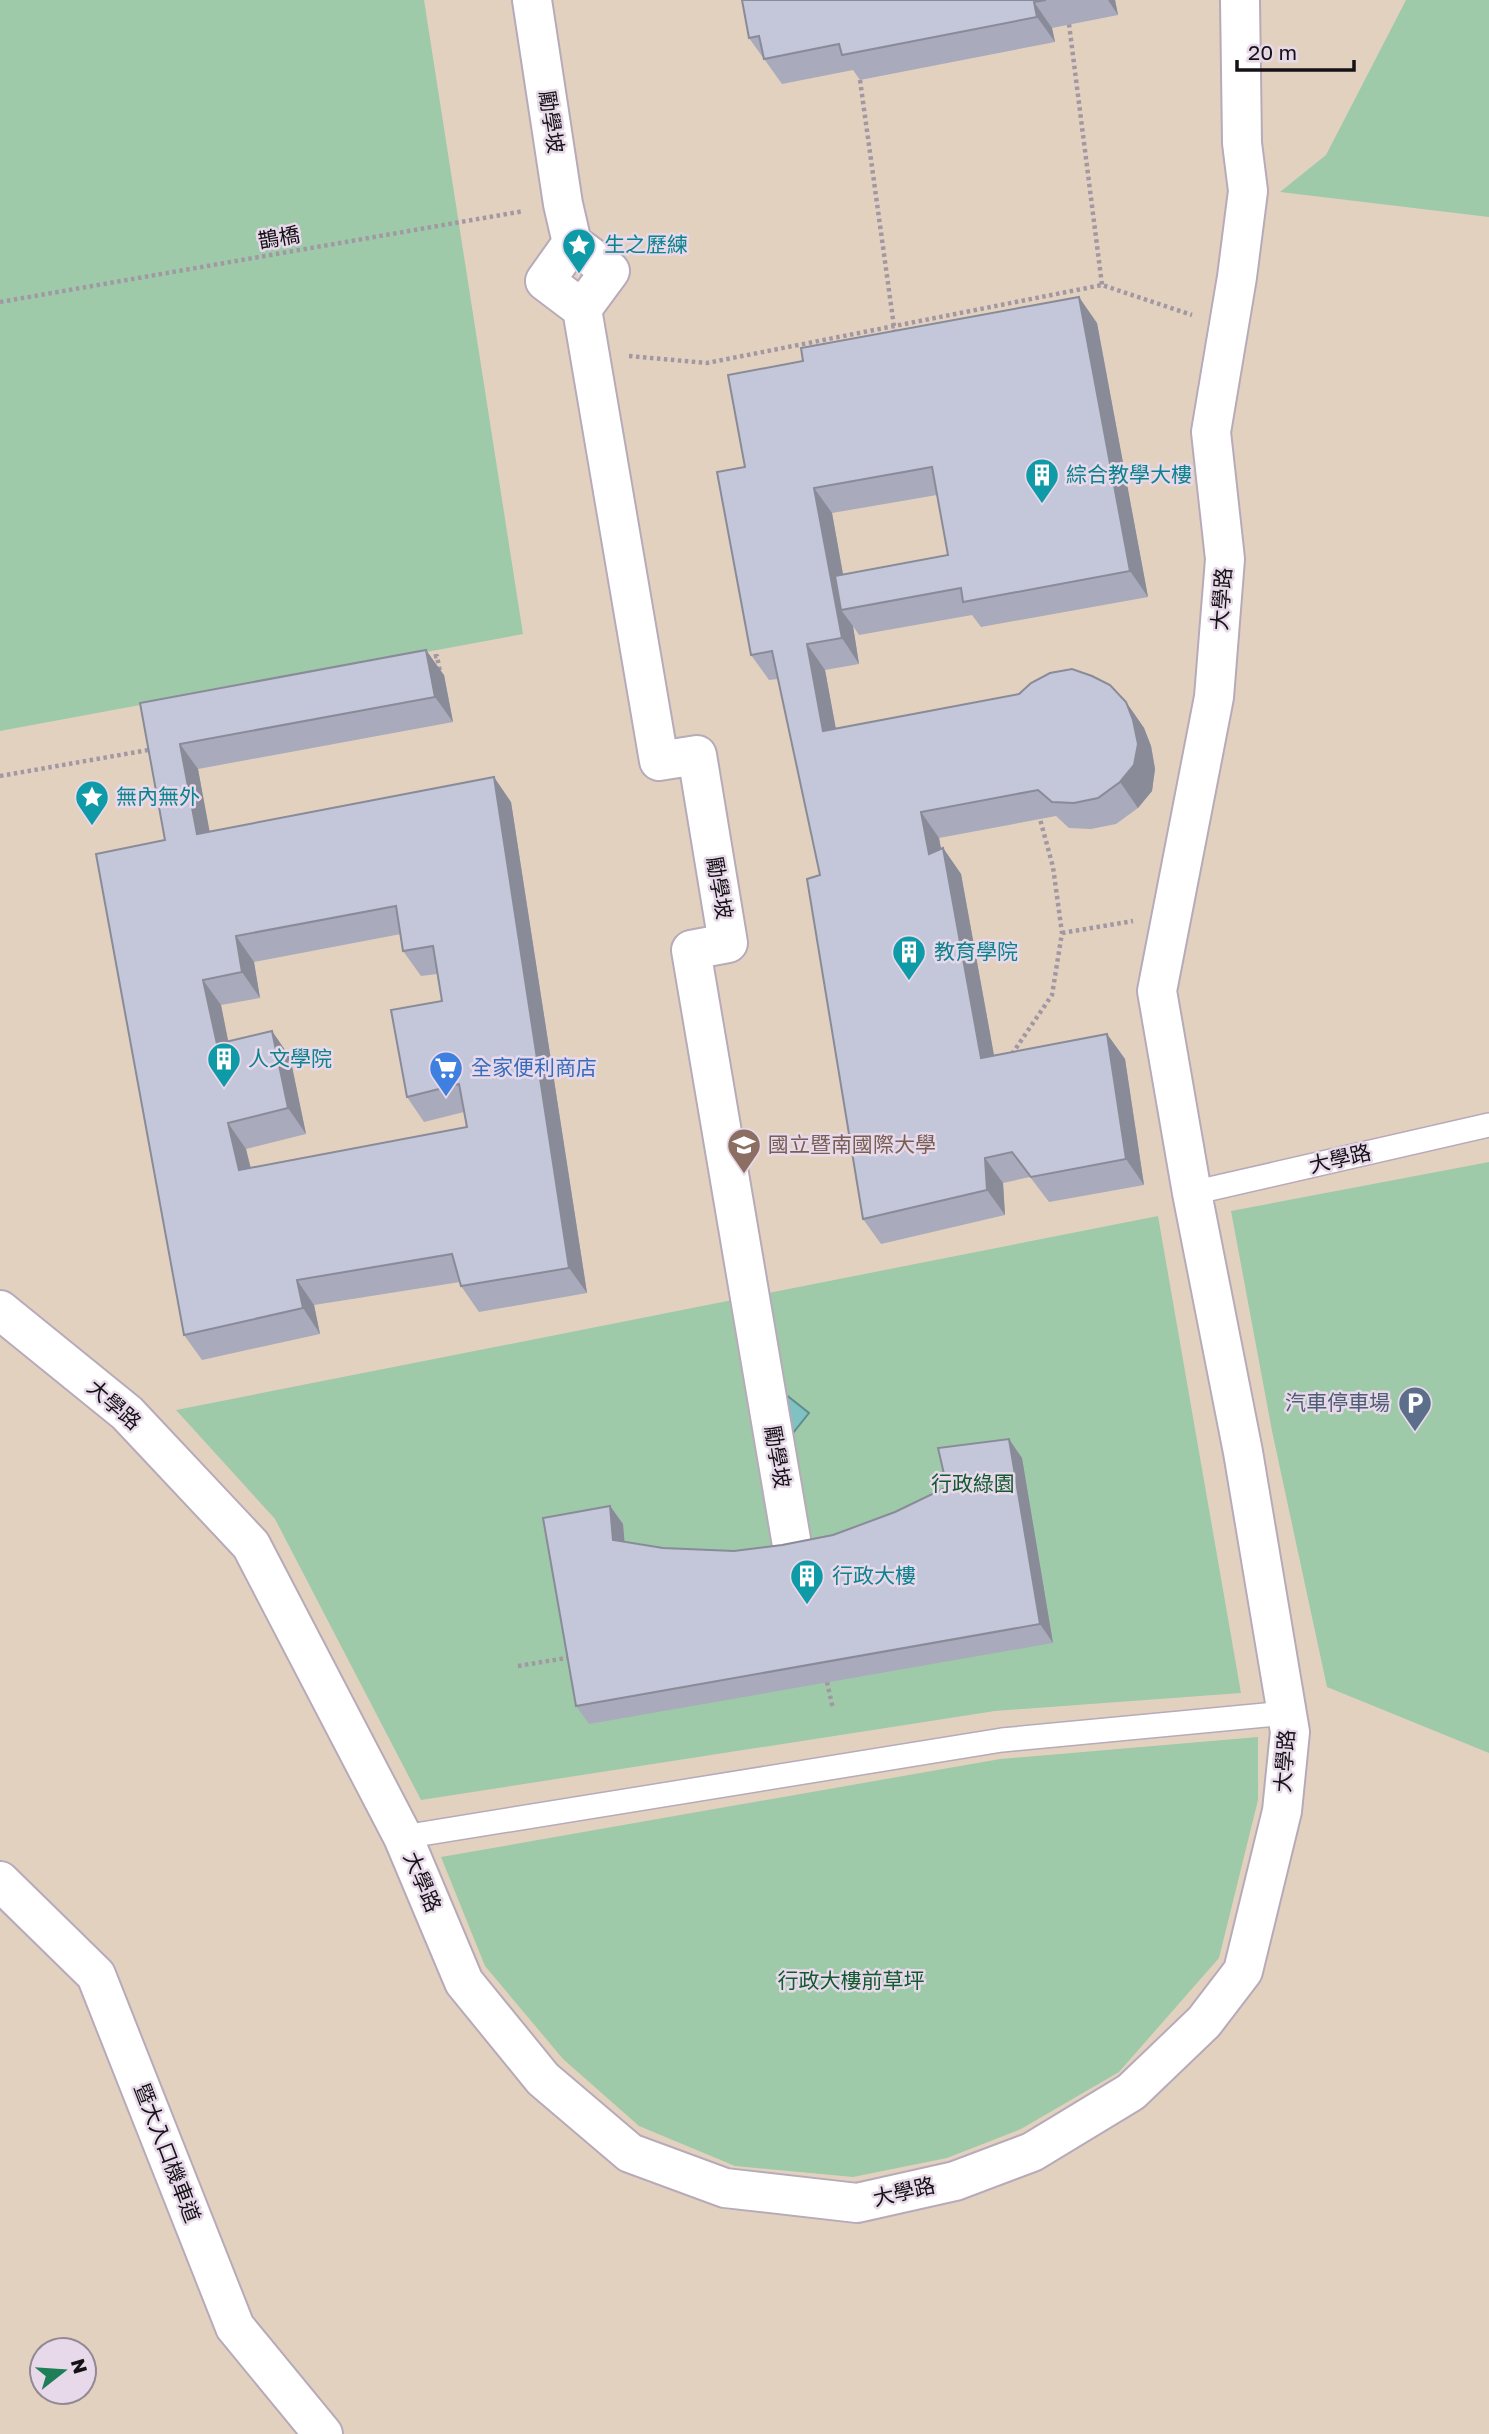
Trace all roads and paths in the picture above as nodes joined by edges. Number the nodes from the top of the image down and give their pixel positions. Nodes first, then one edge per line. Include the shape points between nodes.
1 (532, 0) edge
2 (1240, 0) edge
3 (1069, 24) dead end
4 (860, 80) edge
5 (563, 204) junction
6 (1102, 285) junction
7 (0, 302) edge
8 (894, 325) junction
9 (1229, 328) junction
10 (896, 337) edge
11 (590, 352) junction
12 (421, 659) edge
13 (440, 673) dead end
14 (161, 748) edge
15 (0, 776) edge
16 (1040, 819) edge
17 (1172, 915) junction
18 (1062, 933) junction
19 (1011, 1056) edge
20 (1489, 1125) edge
21 (1192, 1193) junction
22 (0, 1311) edge
23 (795, 1563) edge
24 (577, 1656) edge
25 (518, 1666) dead end
26 (827, 1682) edge
27 (833, 1709) dead end
28 (1287, 1713) junction
29 (404, 1837) junction
30 (0, 1881) edge
31 (323, 2434) edge

1 - 5 street, 勵學坡
2 - 9 street, 大學路 via 1242,143 1248,191
3 - 6 path
4 - 8 path
5 - 7 path, 鵲橋
5 - 11 street, 勵學坡 via 572,243 610,271 582,309
6 - 8 path
6 - 9 path
8 - 10 path
8 - 11 path via 707,363
9 - 17 street, 大學路 via 1211,432 1226,559 1214,697
11 - 23 street, 勵學坡 via 659,761 696,755 728,943 691,950
12 - 13 path via 437,656
14 - 15 path
16 - 18 path via 1053,867
17 - 18 path
17 - 21 street, 大學路 via 1157,991
18 - 19 path via 1052,995
20 - 21 lane, 大學路
21 - 28 street, 大學路 via 1243,1452
22 - 29 street, 大學路 via 127,1413 251,1545
24 - 25 path
26 - 27 path
28 - 29 lane, 大學路 via 1002,1740
28 - 29 street, 大學路 via 1290,1732 1282,1811 1243,1971 1204,2022 1131,2092 1032,2152 955,2181 857,2203 725,2188 630,2152 543,2079 464,1982
30 - 31 street, 暨大入口機車道 via 96,1975 235,2327

